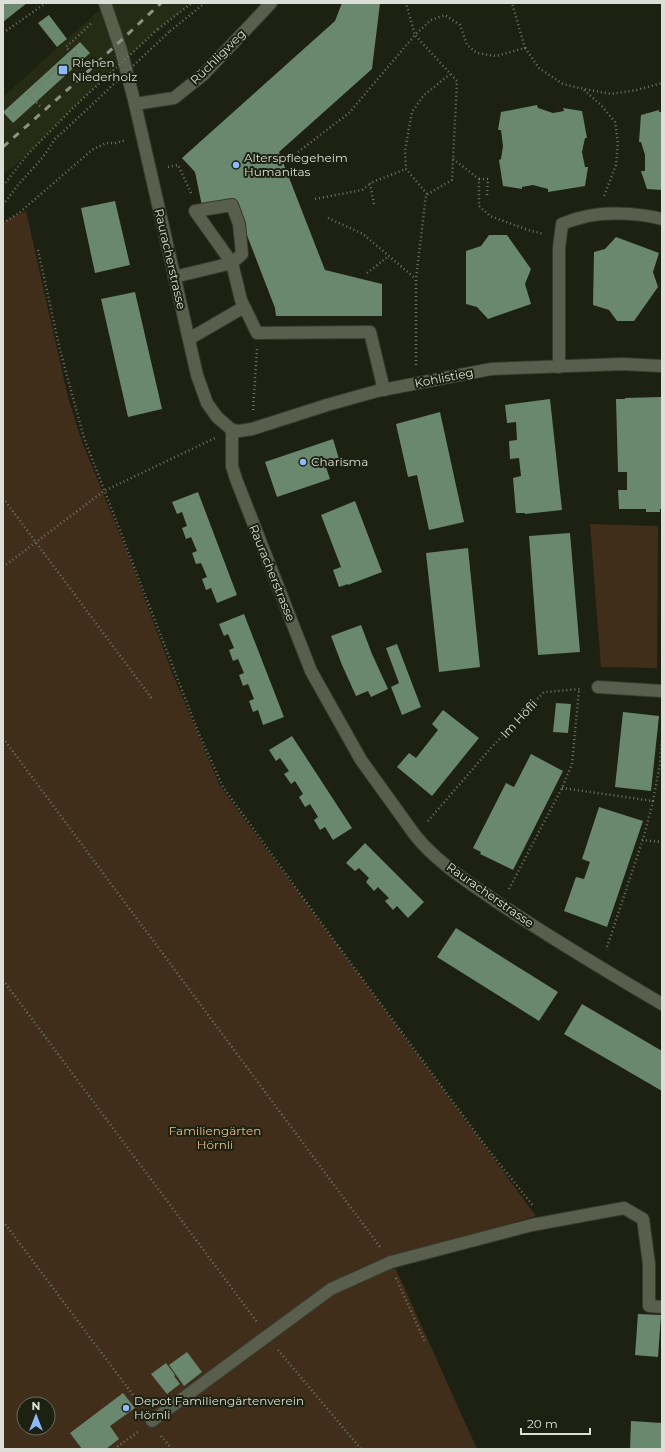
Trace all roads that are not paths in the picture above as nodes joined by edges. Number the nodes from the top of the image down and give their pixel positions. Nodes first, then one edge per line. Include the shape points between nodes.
1 (271, 3) edge
2 (106, 6) edge
3 (135, 104) junction
4 (662, 219) edge
5 (232, 263) junction
6 (174, 277) junction
7 (244, 307) junction
8 (189, 339) junction
9 (662, 366) edge
10 (559, 367) junction
11 (384, 390) junction
12 (232, 430) junction
13 (598, 687) road end
14 (662, 691) edge
15 (662, 1004) edge
16 (662, 1307) edge
17 (152, 1421) road end

1 - 3 street, Rüchligweg via 204,74 174,98
2 - 3 street, Rauracherstrasse
3 - 6 street, Rauracherstrasse
4 - 10 street via 607,214 562,224 559,248
5 - 5 street via 218,243 195,211 232,205 239,224 242,254
5 - 6 street
5 - 7 street
6 - 8 street, Rauracherstrasse
7 - 8 street
7 - 11 street via 257,333 370,332
8 - 12 street, Rauracherstrasse via 207,403 217,417
9 - 10 street, Kohlistieg via 622,364
10 - 11 street, Kohlistieg via 491,369
11 - 12 street, Kohlistieg via 252,429
12 - 15 street, Rauracherstrasse via 232,466 236,480 311,671 361,760 415,835 462,878 552,938
13 - 14 street
16 - 17 street via 649,1306 649,1264 643,1219 624,1208 532,1225 391,1262 331,1289

